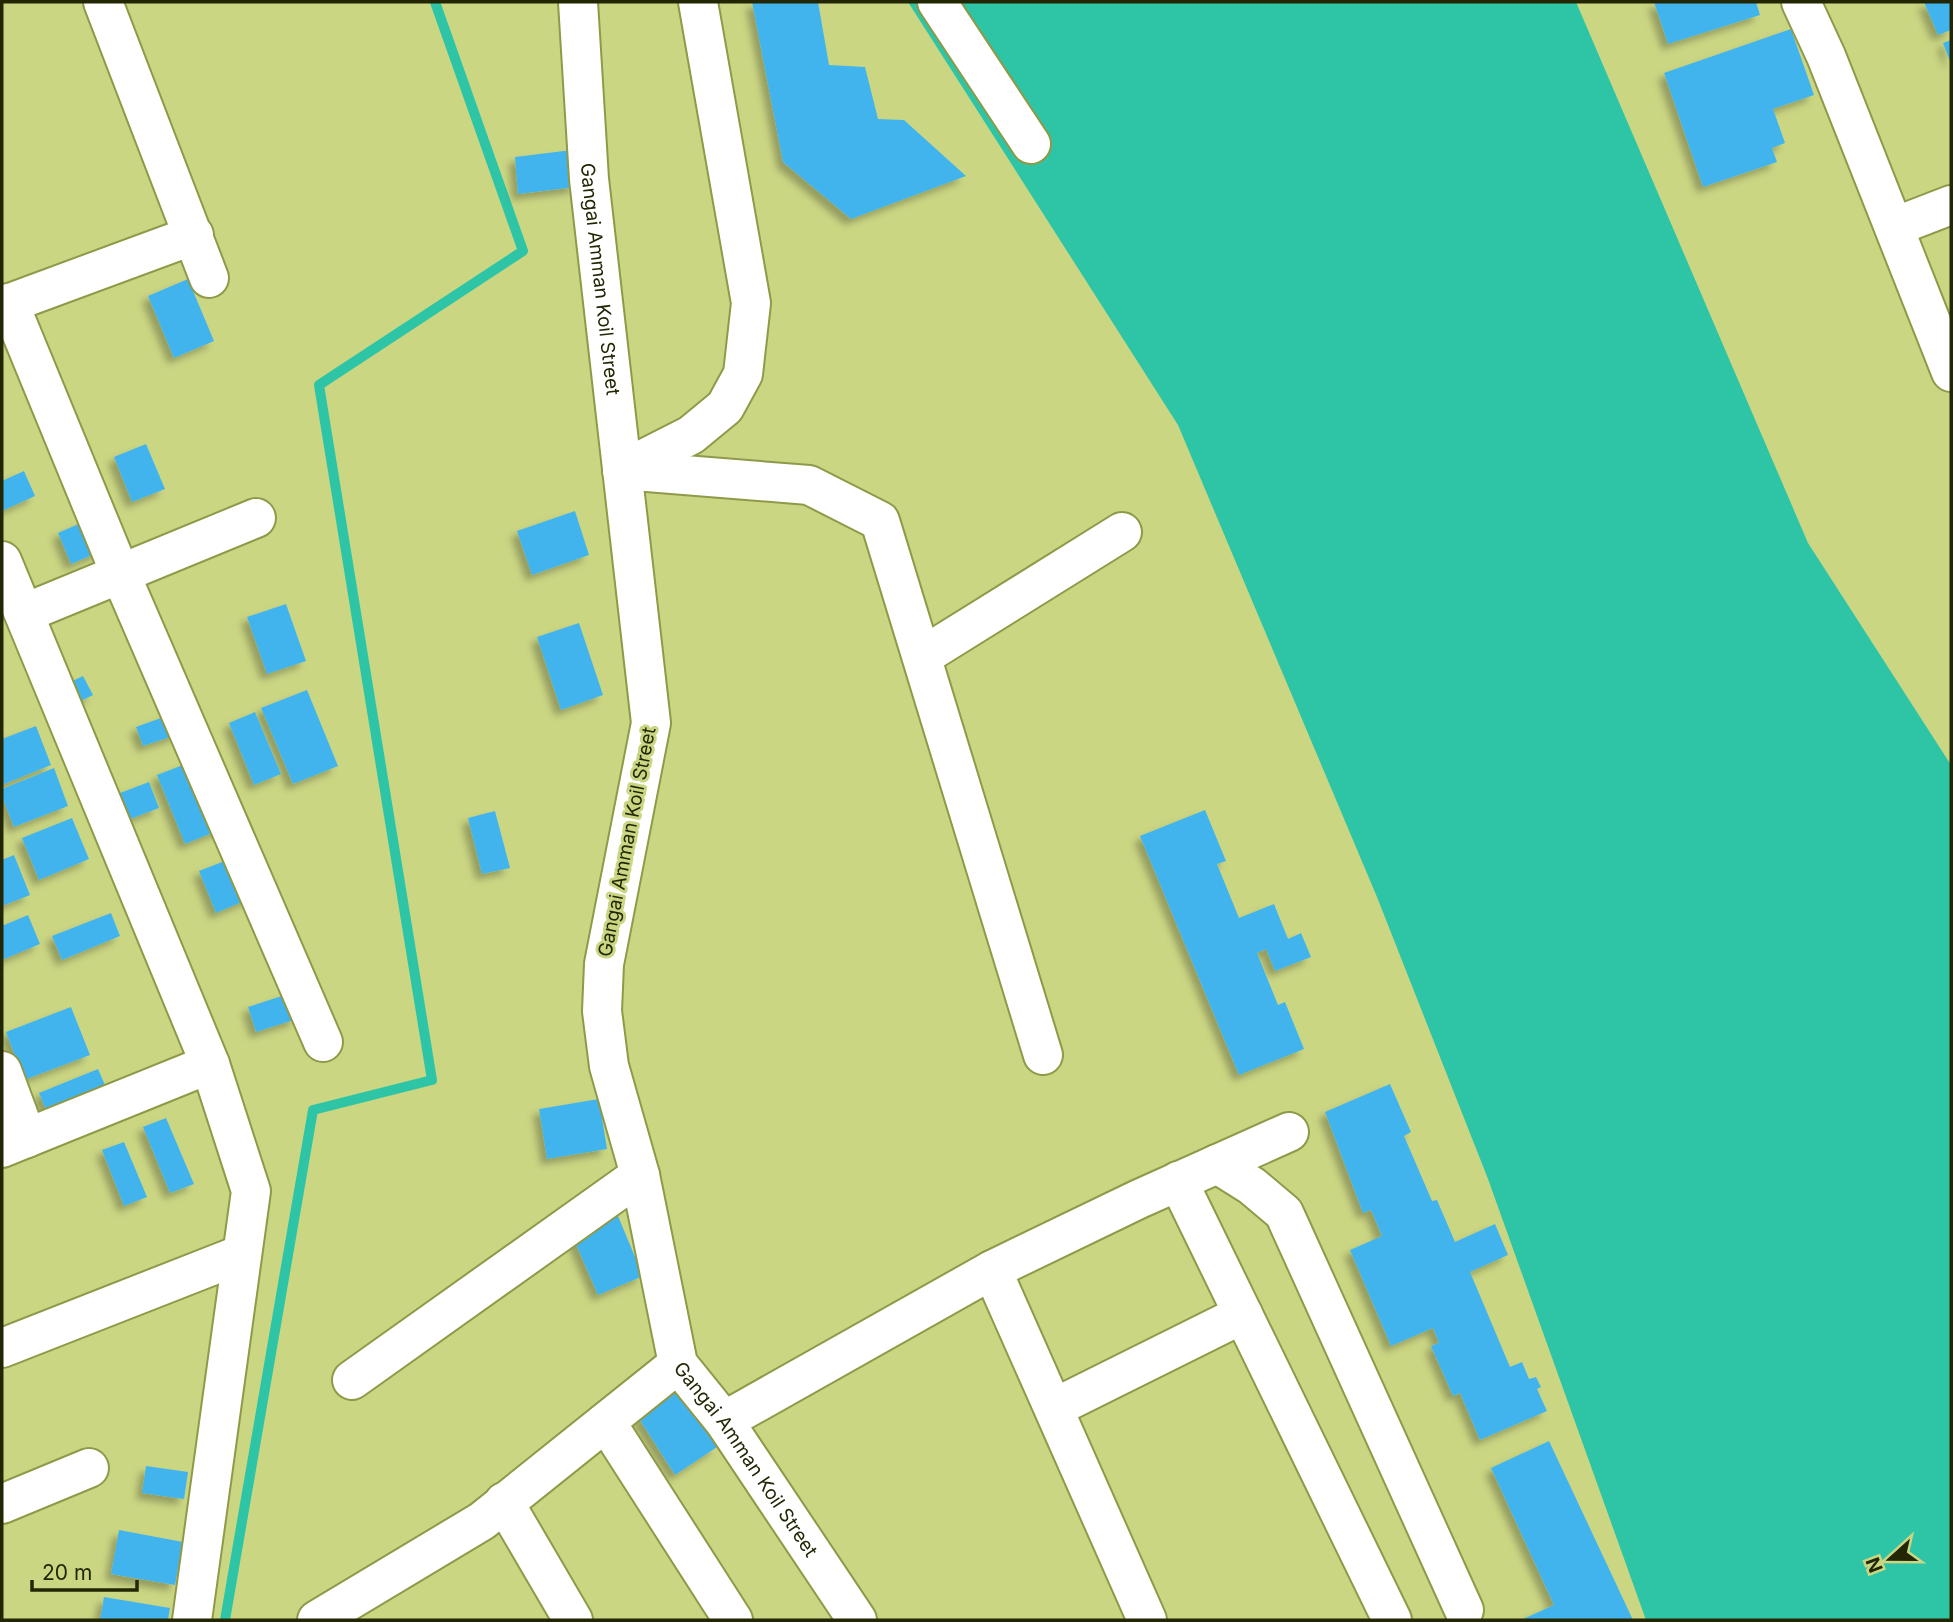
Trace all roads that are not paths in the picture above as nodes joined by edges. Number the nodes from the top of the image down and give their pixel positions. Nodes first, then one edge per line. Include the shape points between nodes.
1 (103, 2) edge
2 (578, 2) edge
3 (698, 2) edge
4 (937, 2) edge
5 (1801, 2) edge
6 (1031, 144) dead end
7 (1951, 205) edge
8 (1894, 227) junction
9 (194, 234) junction
10 (209, 278) dead end
11 (6, 305) edge
12 (1951, 372) edge
13 (622, 470) junction
14 (256, 518) dead end
15 (1122, 532) dead end
16 (2, 561) edge
17 (120, 573) junction
18 (25, 613) junction
19 (923, 656) junction
20 (323, 1042) dead end
21 (1043, 1055) dead end
22 (209, 1064) junction
23 (2, 1071) edge
24 (1289, 1132) dead end
25 (15, 1143) edge
26 (1217, 1164) junction
27 (640, 1175) junction
28 (1178, 1181) junction
29 (242, 1254) junction
30 (992, 1270) junction
31 (1243, 1314) junction
32 (2, 1348) edge
33 (678, 1364) junction
34 (352, 1380) dead end
35 (1054, 1408) junction
36 (724, 1420) junction
37 (606, 1422) junction
38 (89, 1468) dead end
39 (504, 1502) junction
40 (2, 1504) edge
41 (1464, 1609) dead end
42 (192, 1620) edge
43 (317, 1620) edge
44 (573, 1620) edge
45 (733, 1620) edge
46 (857, 1620) edge
47 (1147, 1620) edge
48 (1392, 1620) edge

1 - 9 street
2 - 13 street, Gangai Amman Koil Street via 589,180
3 - 13 street via 751,303 743,374 725,407 691,435
4 - 6 street
5 - 8 street
7 - 8 street
8 - 12 street
9 - 10 street
9 - 11 street
11 - 17 street
13 - 19 street via 809,485 880,521
13 - 27 street, Gangai Amman Koil Street via 651,723 604,964 602,1011 610,1066
14 - 17 street
15 - 19 street
16 - 18 street
17 - 18 street
17 - 20 street
18 - 22 street
19 - 21 street
22 - 25 street
22 - 29 street via 251,1191
23 - 25 street
24 - 26 street
26 - 28 street
26 - 41 street via 1284,1213
27 - 33 street, Gangai Amman Koil Street
27 - 34 street
28 - 30 street
28 - 31 street
29 - 32 street
29 - 42 street
30 - 35 street
30 - 36 street
31 - 35 street
31 - 48 street
33 - 36 street, Gangai Amman Koil Street
33 - 37 street
35 - 47 street
36 - 46 street, Gangai Amman Koil Street
37 - 39 street
37 - 45 street
38 - 40 street
39 - 43 street via 482,1521
39 - 44 street

